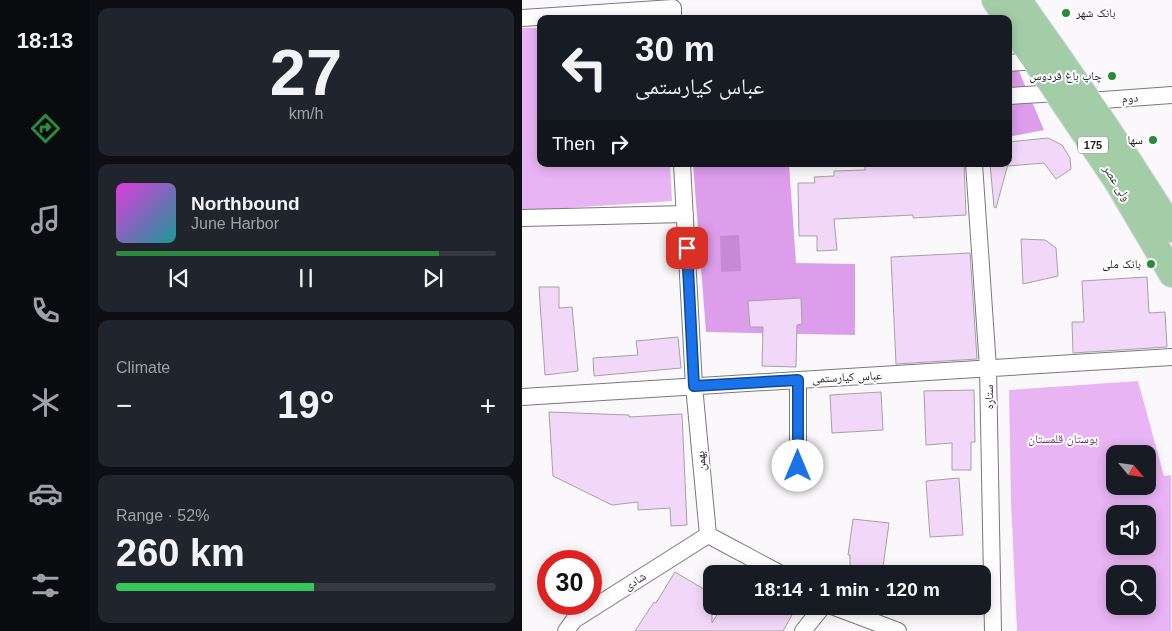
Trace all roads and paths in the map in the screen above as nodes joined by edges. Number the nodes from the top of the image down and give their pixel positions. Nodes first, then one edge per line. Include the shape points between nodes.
1 (995, 0) edge
2 (1018, 0) edge
3 (673, 9) edge
4 (572, 15) edge
5 (1005, 15) edge
6 (537, 17) edge
7 (522, 18) edge
8 (1012, 25) edge
9 (1036, 61) junction
10 (1012, 63) edge
11 (1059, 93) junction
12 (1172, 94) edge
13 (1012, 96) edge
14 (1089, 101) junction
15 (682, 167) edge
16 (974, 167) edge
17 (685, 214) junction
18 (522, 218) edge
19 (1172, 230) edge
20 (1172, 274) edge
21 (1172, 357) edge
22 (988, 368) junction
23 (798, 380) junction
24 (694, 386) junction
25 (522, 397) edge
26 (798, 466) dead end
27 (708, 535) junction
28 (763, 565) edge
29 (816, 615) edge
30 (856, 615) edge
31 (566, 631) edge
32 (803, 631) edge
33 (898, 631) edge
34 (993, 631) edge

1 - 5 main road, ولی عصر / 175
2 - 14 main road, ولی عصر / 175
3 - 4 street
6 - 7 street
8 - 9 main road, ولی عصر / 175
9 - 10 street
9 - 11 main road, ولی عصر / 175
11 - 13 street
11 - 20 main road, ولی عصر / 175 via 1117,181
12 - 14 street, دوم
14 - 19 main road, ولی عصر / 175
15 - 17 street, بهمن
16 - 22 street, ستاره
17 - 18 street
17 - 24 street, بهمن
21 - 22 street, عباس کیارستمی
22 - 23 street, عباس کیارستمی
22 - 34 street, ستاره
23 - 24 street, عباس کیارستمی
23 - 26 street
24 - 25 street, عباس کیارستمی
24 - 27 street, بهمن
27 - 28 street
27 - 31 street, شادی via 574,620
29 - 32 street
30 - 33 street

